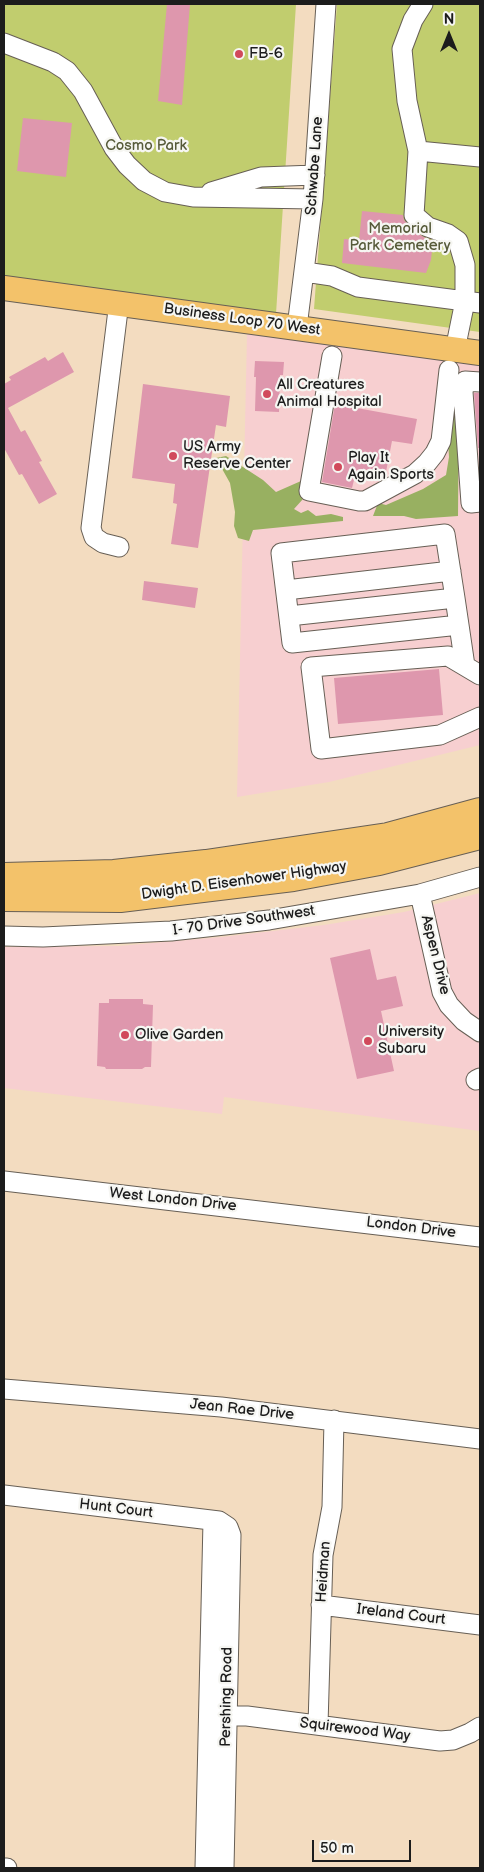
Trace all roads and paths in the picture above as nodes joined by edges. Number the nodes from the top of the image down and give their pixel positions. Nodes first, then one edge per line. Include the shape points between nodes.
1 (326, 4) edge
2 (423, 4) edge
3 (4, 43) edge
4 (418, 152) junction
5 (480, 158) edge
6 (315, 175) junction
7 (193, 197) junction
8 (313, 199) junction
9 (304, 272) junction
10 (4, 288) edge
11 (119, 302) junction
12 (473, 302) edge
13 (297, 327) junction
14 (480, 353) edge
15 (332, 356) dead end
16 (452, 360) junction
17 (480, 382) edge
18 (480, 502) edge
19 (119, 547) dead end
20 (451, 571) junction
21 (286, 590) junction
22 (455, 598) junction
23 (289, 616) junction
24 (459, 625) junction
25 (473, 671) edge
26 (480, 717) edge
27 (476, 818) edge
28 (4, 876) edge
29 (480, 877) edge
30 (420, 894) junction
31 (4, 897) edge
32 (4, 936) edge
33 (480, 1032) edge
34 (4, 1181) edge
35 (343, 1219) joint
36 (480, 1237) edge
37 (4, 1389) edge
38 (334, 1420) junction
39 (480, 1439) edge
40 (4, 1495) edge
41 (220, 1524) joint
42 (322, 1605) junction
43 (480, 1625) edge
44 (218, 1718) junction
45 (318, 1725) junction
46 (480, 1727) edge
47 (215, 1833) junction
48 (205, 1868) edge
49 (224, 1868) edge

1 - 6 street, Schwabe Lane
2 - 4 street via 402,48
3 - 7 street via 53,62 67,71 83,91 114,148 144,181 165,192
4 - 5 street
4 - 12 street via 414,215 428,227 458,241
6 - 7 street via 261,177
6 - 8 street, Schwabe Lane
7 - 8 street
8 - 9 street, Schwabe Lane
9 - 12 street via 332,276 358,287
9 - 13 street, Schwabe Lane
10 - 11 main road, Business Loop 70 West
11 - 13 main road, Business Loop 70 West
11 - 19 street via 91,528 94,536 103,543
12 - 16 street
13 - 16 main road, Business Loop 70 West
14 - 16 main road, Business Loop 70 West
15 - 16 street via 309,491 364,502 415,474 435,453 441,442
17 - 18 street via 465,381 463,392 471,503
20 - 21 street
20 - 21 street via 445,534 300,550 281,553
20 - 22 street
21 - 23 street
22 - 23 street
22 - 24 street
23 - 24 street via 292,643
24 - 25 street
25 - 26 street via 448,656 311,667 321,749 440,735
27 - 28 highway, Dwight D. Eisenhower Highway via 388,837 206,864 114,874
27 - 31 highway, Dwight D. Eisenhower Highway via 379,861 293,877 120,898
29 - 30 street, I- 70 Drive Southwest
30 - 32 street, I- 70 Drive Southwest via 269,920 171,931
30 - 33 street, Aspen Drive via 442,992 464,1021
34 - 35 street, West London Drive
35 - 36 street, London Drive
37 - 38 street, Jean Rae Drive
38 - 39 street, Jean Rae Drive
38 - 42 street, Heidman via 332,1507 323,1555
40 - 41 street, Hunt Court
41 - 44 street, Pershing Road via 231,1535 220,1610
42 - 43 street, Ireland Court
42 - 45 street, Heidman
44 - 45 street, Squirewood Way via 247,1716
44 - 47 street, Pershing Road
45 - 46 street, Squirewood Way via 440,1741 453,1740
47 - 48 street
47 - 49 street, Pershing Road

